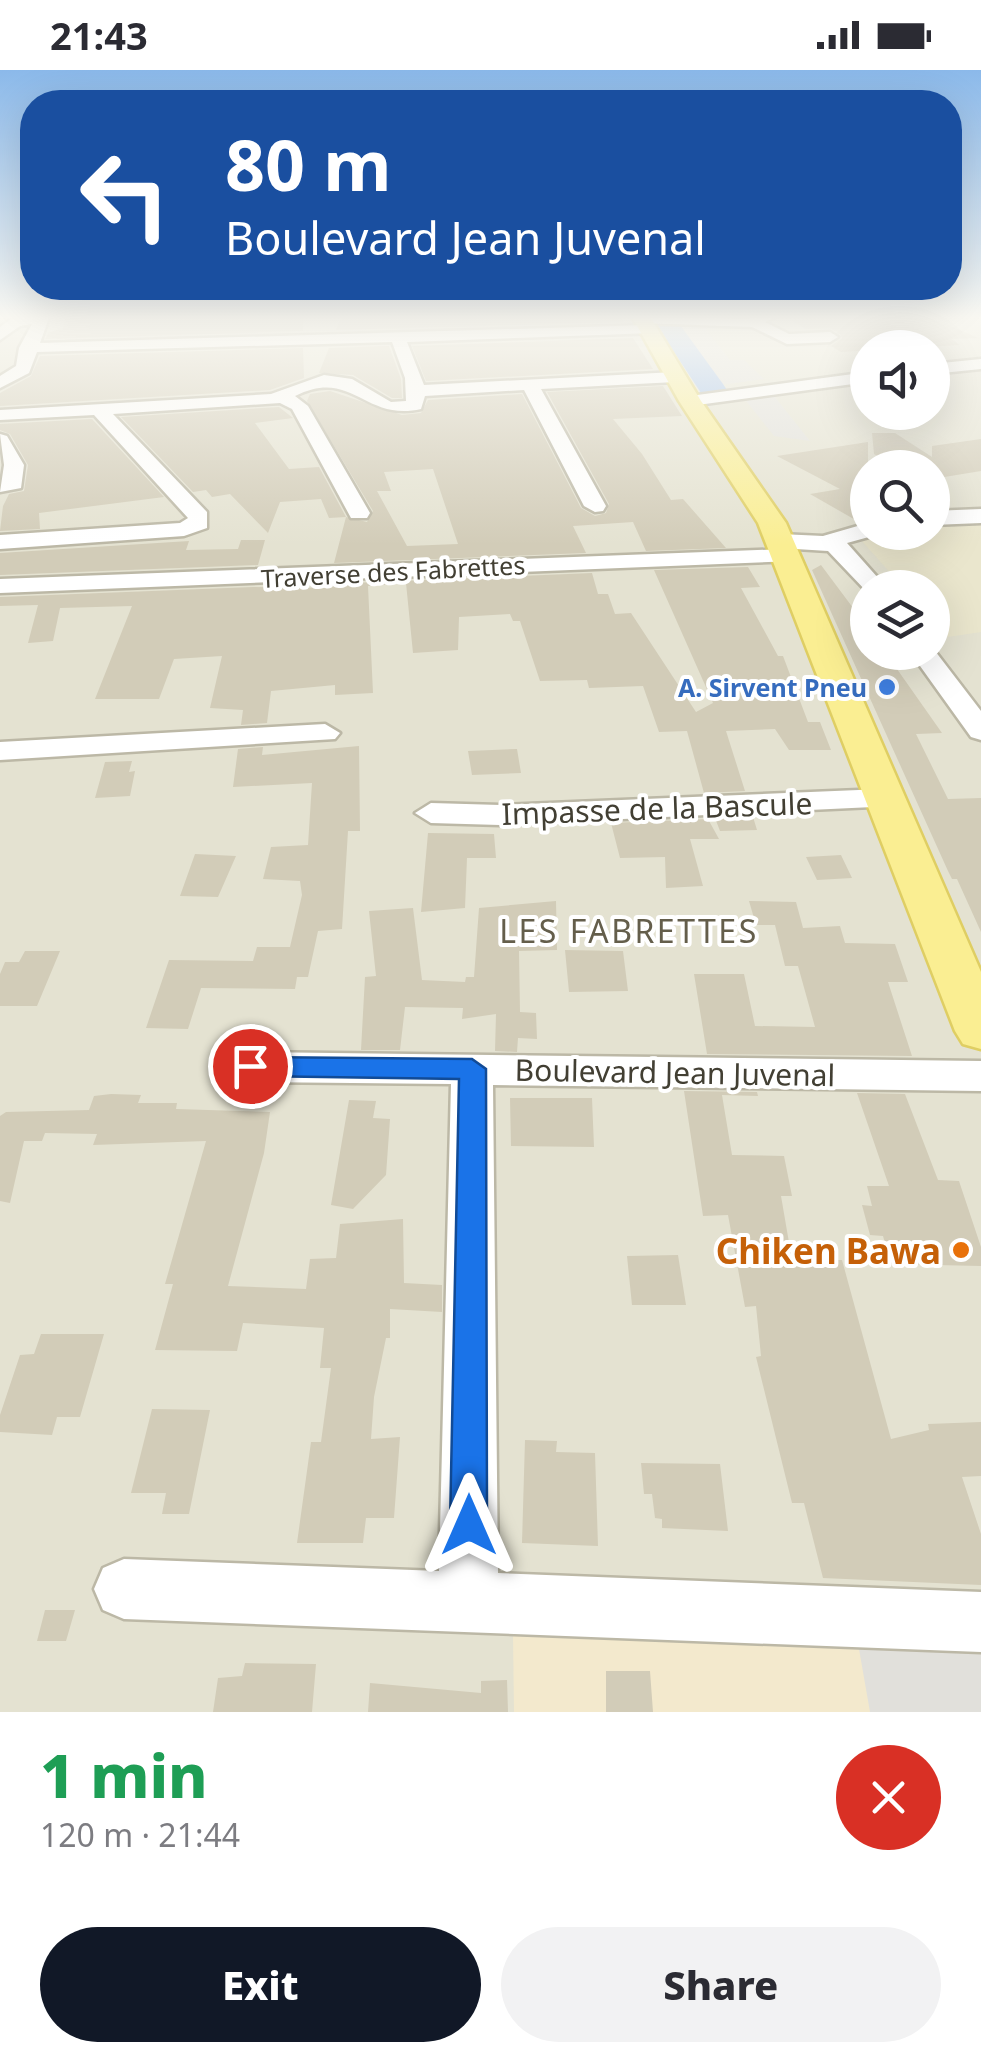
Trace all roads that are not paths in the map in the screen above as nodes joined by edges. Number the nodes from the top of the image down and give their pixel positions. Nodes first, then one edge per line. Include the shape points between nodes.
1 (287, 392) joint
2 (360, 392) edge
3 (416, 392) joint
4 (422, 392) edge
5 (534, 392) edge
6 (662, 392) edge
7 (703, 392) edge
8 (689, 393) junction
9 (98, 409) junction
10 (0, 415) edge
11 (0, 440) edge
12 (0, 486) edge
13 (595, 506) dead end
14 (358, 513) dead end
15 (981, 516) edge
16 (950, 517) edge
17 (850, 535) edge
18 (830, 541) junction
19 (0, 542) edge
20 (783, 549) junction
21 (861, 570) edge
22 (0, 586) edge
23 (936, 670) edge
24 (981, 731) edge
25 (325, 733) dead end
26 (0, 751) edge
27 (883, 799) junction
28 (431, 813) dead end
29 (981, 1032) edge
30 (250, 1066) dead end
31 (472, 1069) junction
32 (981, 1076) edge
33 (124, 1588) dead end
34 (468, 1600) junction
35 (981, 1622) edge

1 - 9 street
1 - 14 street
2 - 3 street via 391,408 415,404
3 - 4 street
5 - 13 street
6 - 8 street
7 - 8 street
8 - 20 main road
9 - 10 street
9 - 19 street via 199,524
11 - 12 street via 14,465 14,484
15 - 16 street
17 - 18 street, Traverse des Fabrettes
18 - 20 street, Traverse des Fabrettes
18 - 21 street
20 - 22 street, Traverse des Fabrettes
20 - 27 main road
23 - 24 street
25 - 26 street
27 - 28 street, Impasse de la Bascule
27 - 29 main road
30 - 31 street, Boulevard Jean Juvenal
31 - 32 street, Boulevard Jean Juvenal
31 - 34 street
33 - 34 street
34 - 35 street

